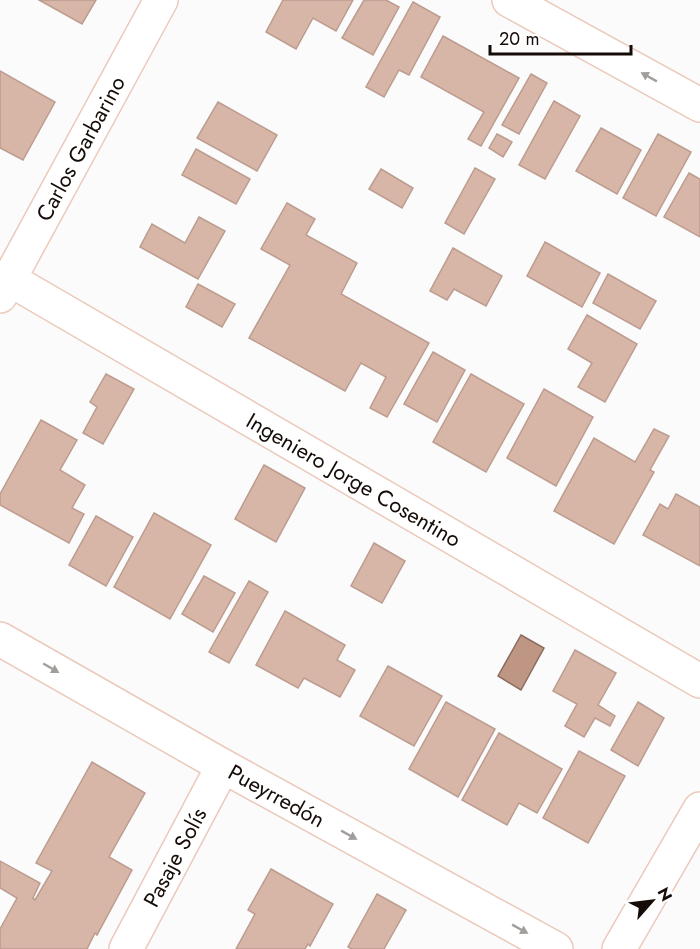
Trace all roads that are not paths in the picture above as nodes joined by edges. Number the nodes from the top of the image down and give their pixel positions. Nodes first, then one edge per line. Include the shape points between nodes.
1 (160, 0) edge
2 (509, 0) edge
3 (700, 105) edge
4 (4, 287) edge
5 (0, 639) edge
6 (700, 681) edge
7 (223, 766) junction
8 (700, 809) edge
9 (126, 949) edge
10 (556, 949) edge
11 (619, 949) edge

1 - 4 street, Carlos Garbarino
3 -> 2 street
4 - 6 street, Ingeniero Jorge Cosentino
5 -> 7 street, Pueyrredón
7 - 9 street, Pasaje Solís
7 -> 10 street, Pueyrredón
8 - 11 street

